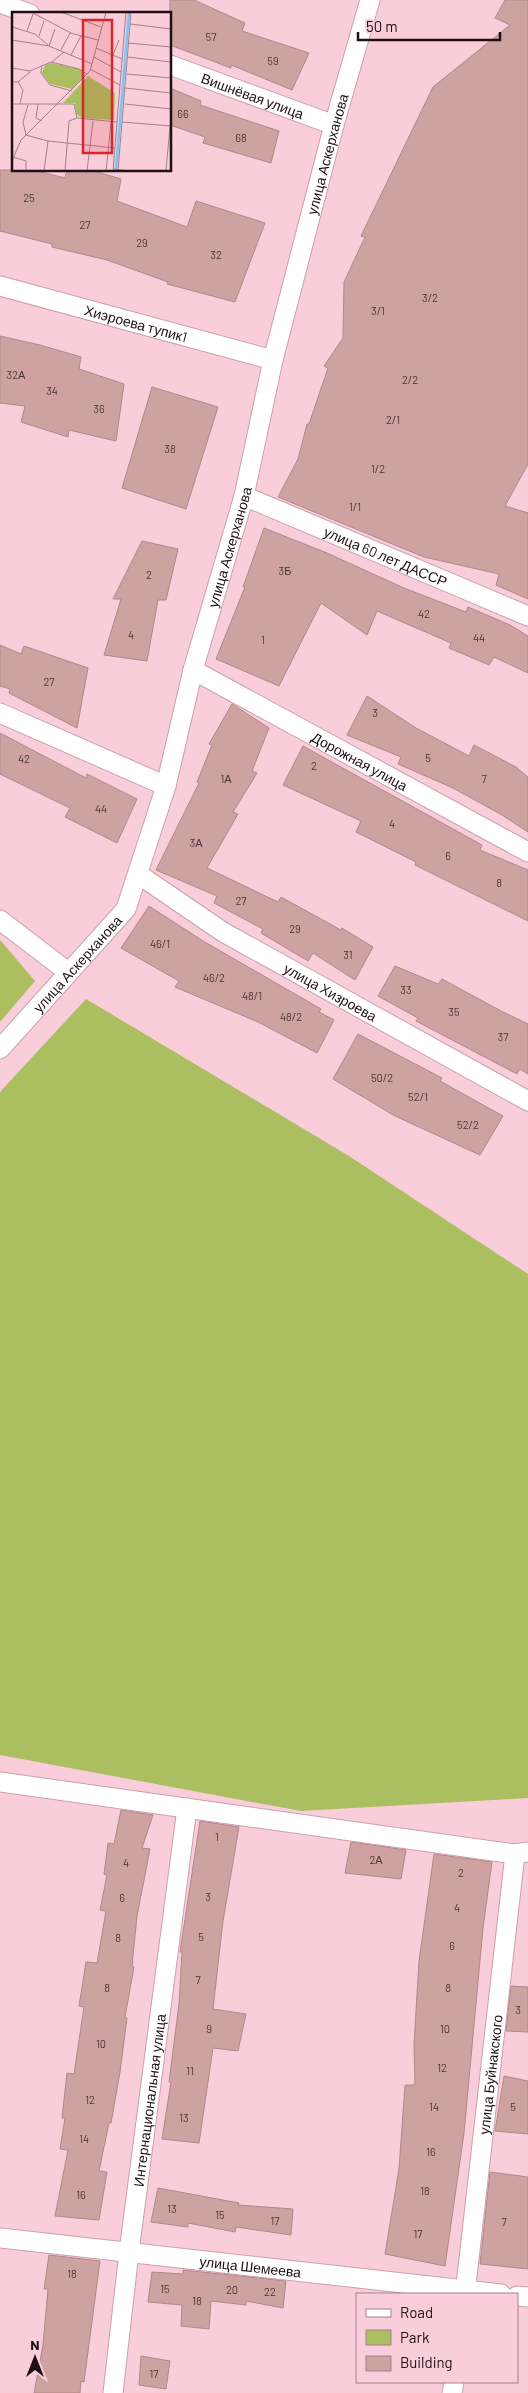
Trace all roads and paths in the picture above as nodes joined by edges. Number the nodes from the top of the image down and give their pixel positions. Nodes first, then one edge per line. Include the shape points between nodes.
1 (370, 0) edge
2 (0, 3) edge
3 (25, 12) edge
4 (171, 65) edge
5 (334, 125) junction
6 (0, 286) edge
7 (273, 360) junction
8 (244, 496) junction
9 (528, 616) edge
10 (193, 670) junction
11 (0, 713) edge
12 (166, 786) junction
13 (528, 852) edge
14 (138, 874) junction
15 (0, 920) edge
16 (68, 972) junction
17 (0, 1049) edge
18 (528, 1101) edge
19 (0, 1782) edge
20 (186, 1808) junction
21 (521, 1853) edge
22 (0, 2238) edge
23 (128, 2252) junction
24 (465, 2293) edge
25 (113, 2393) edge

1 - 5 street, улица Аскерханова
2 - 3 street
4 - 5 street, Вишнёвая улица
5 - 7 street, улица Аскерханова
6 - 7 street, Хиэроева тупик1
7 - 8 street, улица Аскерханова
8 - 9 street, улица 60 лет ДАССР
8 - 10 street, улица Аскерханова
10 - 12 street, улица Аскерханова
10 - 13 street, Дорожная улица
11 - 12 street
12 - 14 street, улица Аскерханова
14 - 16 street, улица Аскерханова via 126,909
14 - 18 street, улица Хизроева via 223,932
15 - 16 street
16 - 17 street, улица Аскерханова
19 - 20 street
20 - 21 street
20 - 23 street, Интернациональная улица
21 - 24 street, улица Буйнакского
22 - 23 street, улица Шемеева
23 - 24 street, улица Шемеева
23 - 25 street, Интернациональная улица

